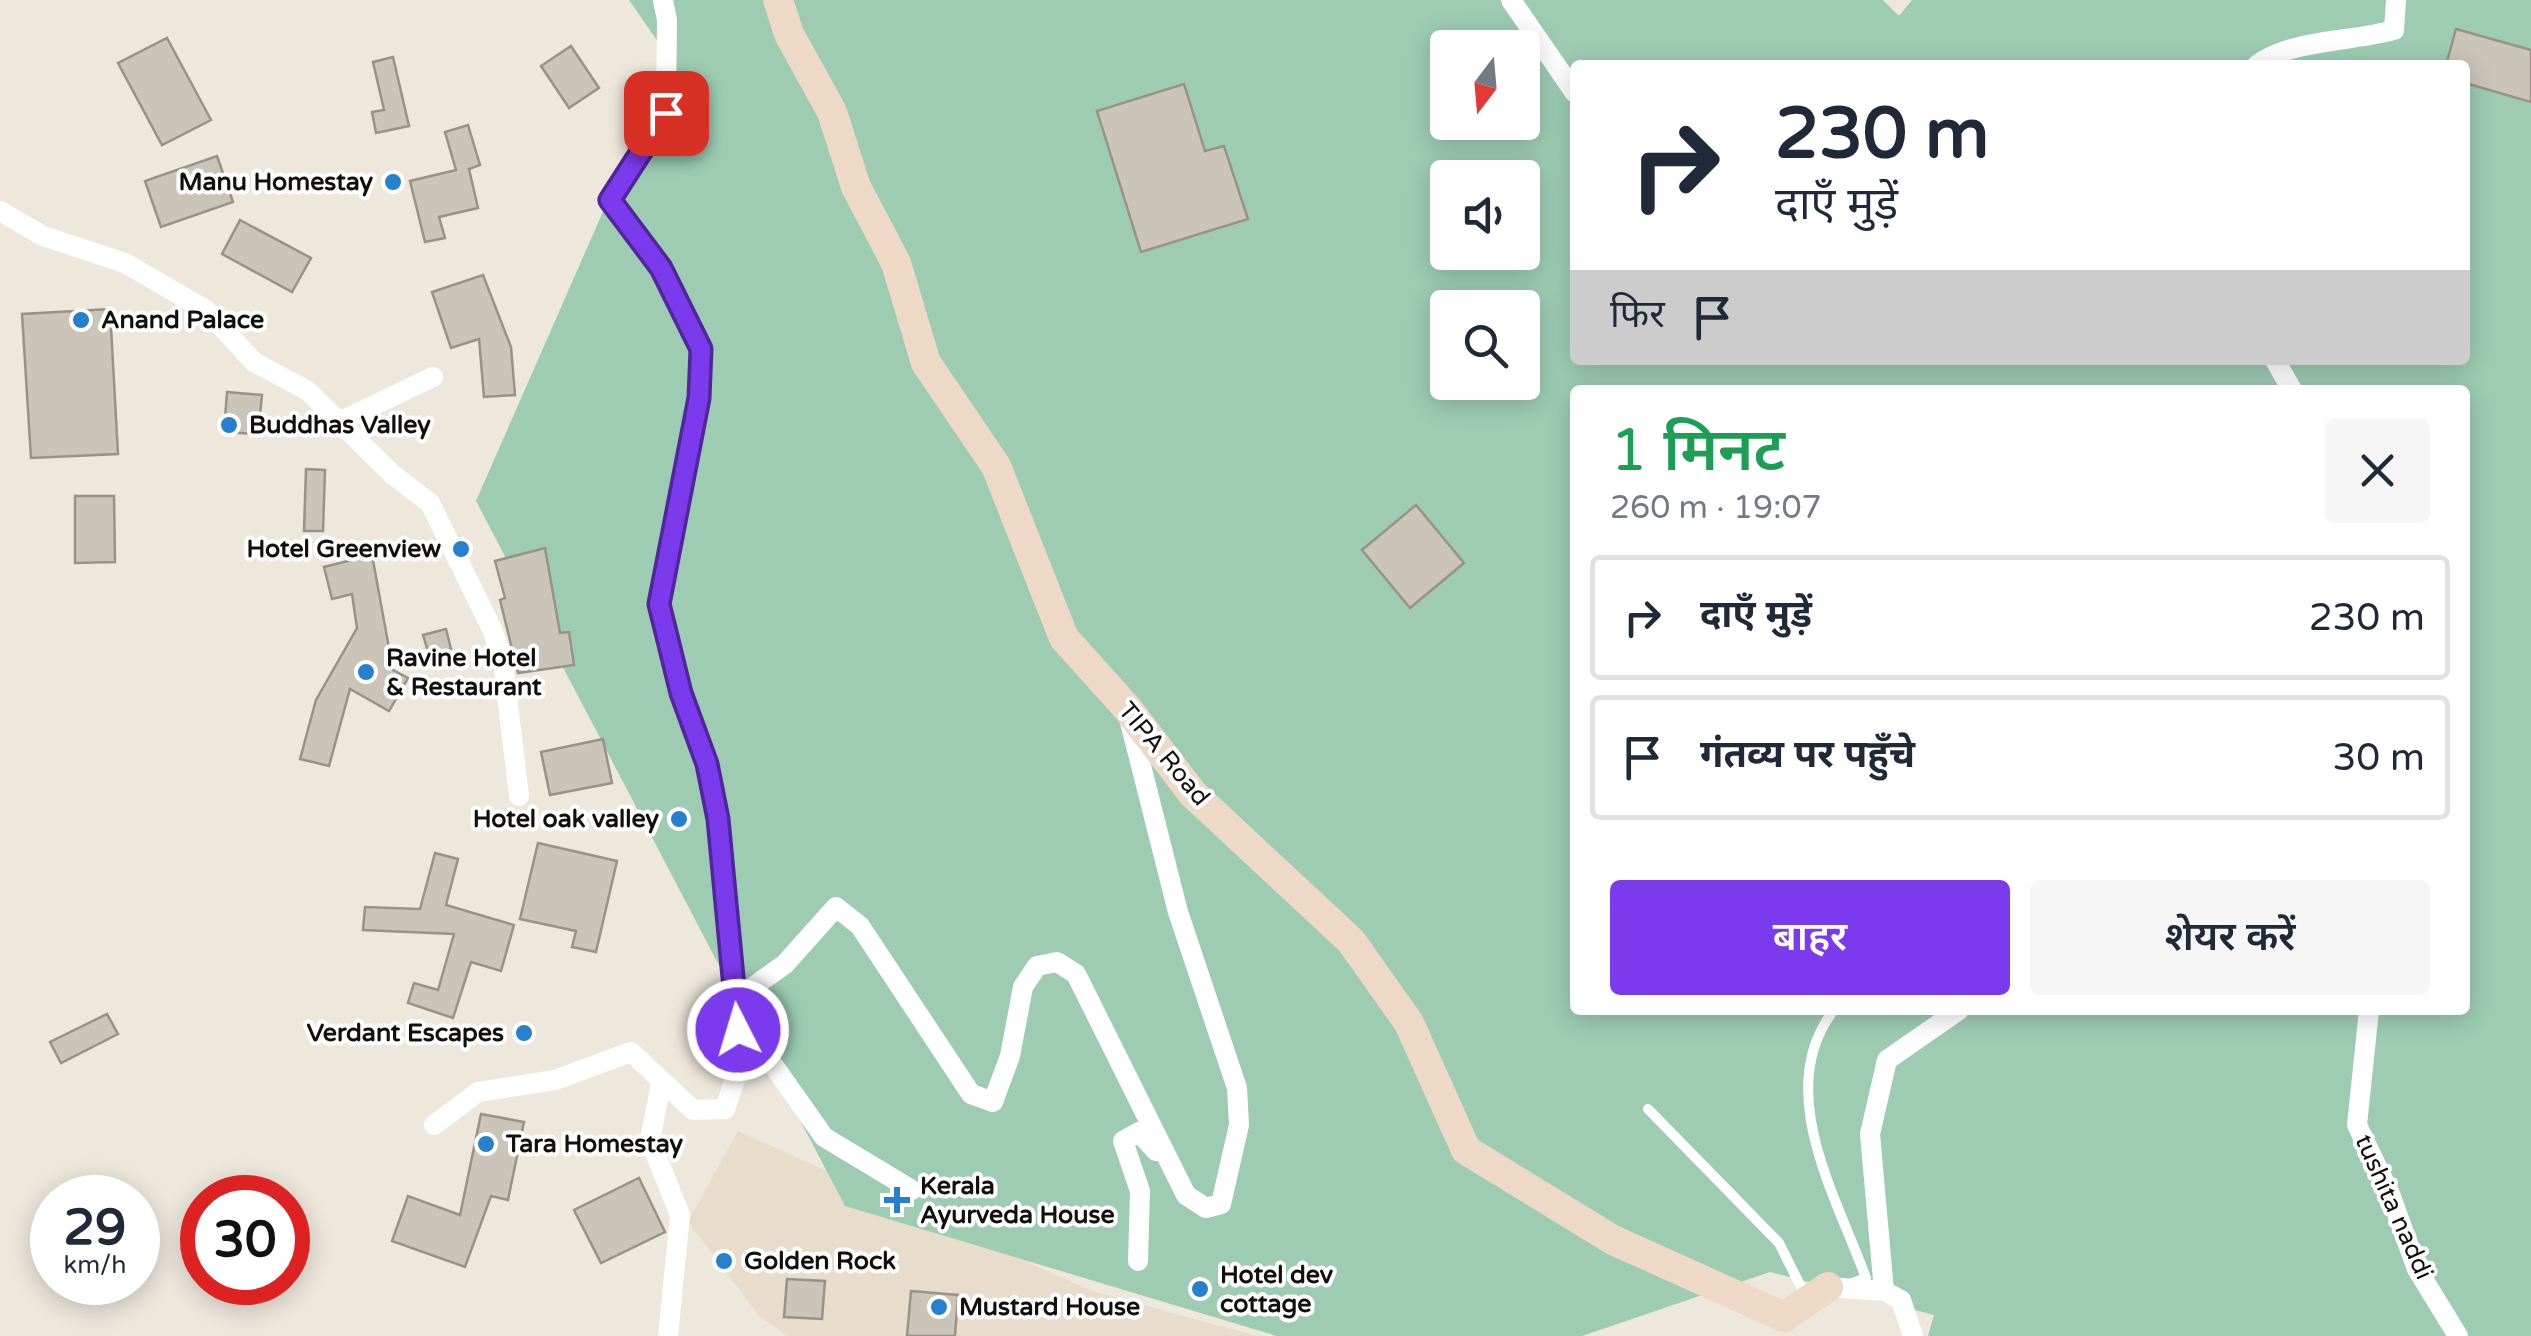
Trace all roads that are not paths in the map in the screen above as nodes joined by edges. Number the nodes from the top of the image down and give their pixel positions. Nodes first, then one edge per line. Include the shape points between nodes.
1 (663, 0) edge
2 (778, 0) edge
3 (1510, 0) edge
4 (2396, 0) edge
5 (2264, 60) edge
6 (1570, 86) edge
7 (0, 211) edge
8 (433, 377) dead end
9 (339, 422) junction
10 (1127, 708) junction
11 (518, 796) dead end
12 (736, 999) junction
13 (1830, 1015) edge
14 (1952, 1015) edge
15 (2368, 1015) edge
16 (661, 1084) junction
17 (1648, 1109) dead end
18 (434, 1125) dead end
19 (1167, 1164) junction
20 (912, 1190) dead end
21 (1138, 1261) dead end
22 (1884, 1291) junction
23 (1808, 1306) edge
24 (668, 1336) edge
25 (1913, 1336) edge
26 (2458, 1336) edge

1 - 12 street via 666,113 610,200 661,268 701,349 699,398 659,604 710,782
2 - 10 street, TIPA Road via 832,112 856,187 896,263 926,363 996,466 1064,638
3 - 6 street
4 - 5 street via 2394,30 2274,52
7 - 9 street via 43,236 125,263 206,310 254,362 308,391
8 - 9 street
9 - 11 street via 430,503 492,630 503,662
10 - 19 street via 1178,912 1237,1088 1238,1124 1221,1204 1206,1208 1186,1195
10 - 23 street, TIPA Road via 1192,794 1351,941 1409,1023 1466,1150 1613,1240
12 - 16 street via 741,1061 725,1109 693,1110
12 - 19 street via 785,964 836,907 860,926 971,1094 994,1102 1023,987 1037,966 1056,962 1076,974 1092,1000
12 - 20 street via 824,1137
13 - 23 lane via 1809,1078 1816,1153 1866,1278
14 - 22 street via 1886,1060 1870,1134
15 - 26 street, tushita naddi via 2357,1126 2418,1269
16 - 18 street via 631,1052 556,1080 478,1092
16 - 24 street via 650,1140 680,1215
17 - 23 lane via 1779,1243
19 - 21 street via 1139,1132 1123,1141 1140,1191
22 - 23 street
22 - 25 street via 1901,1300

